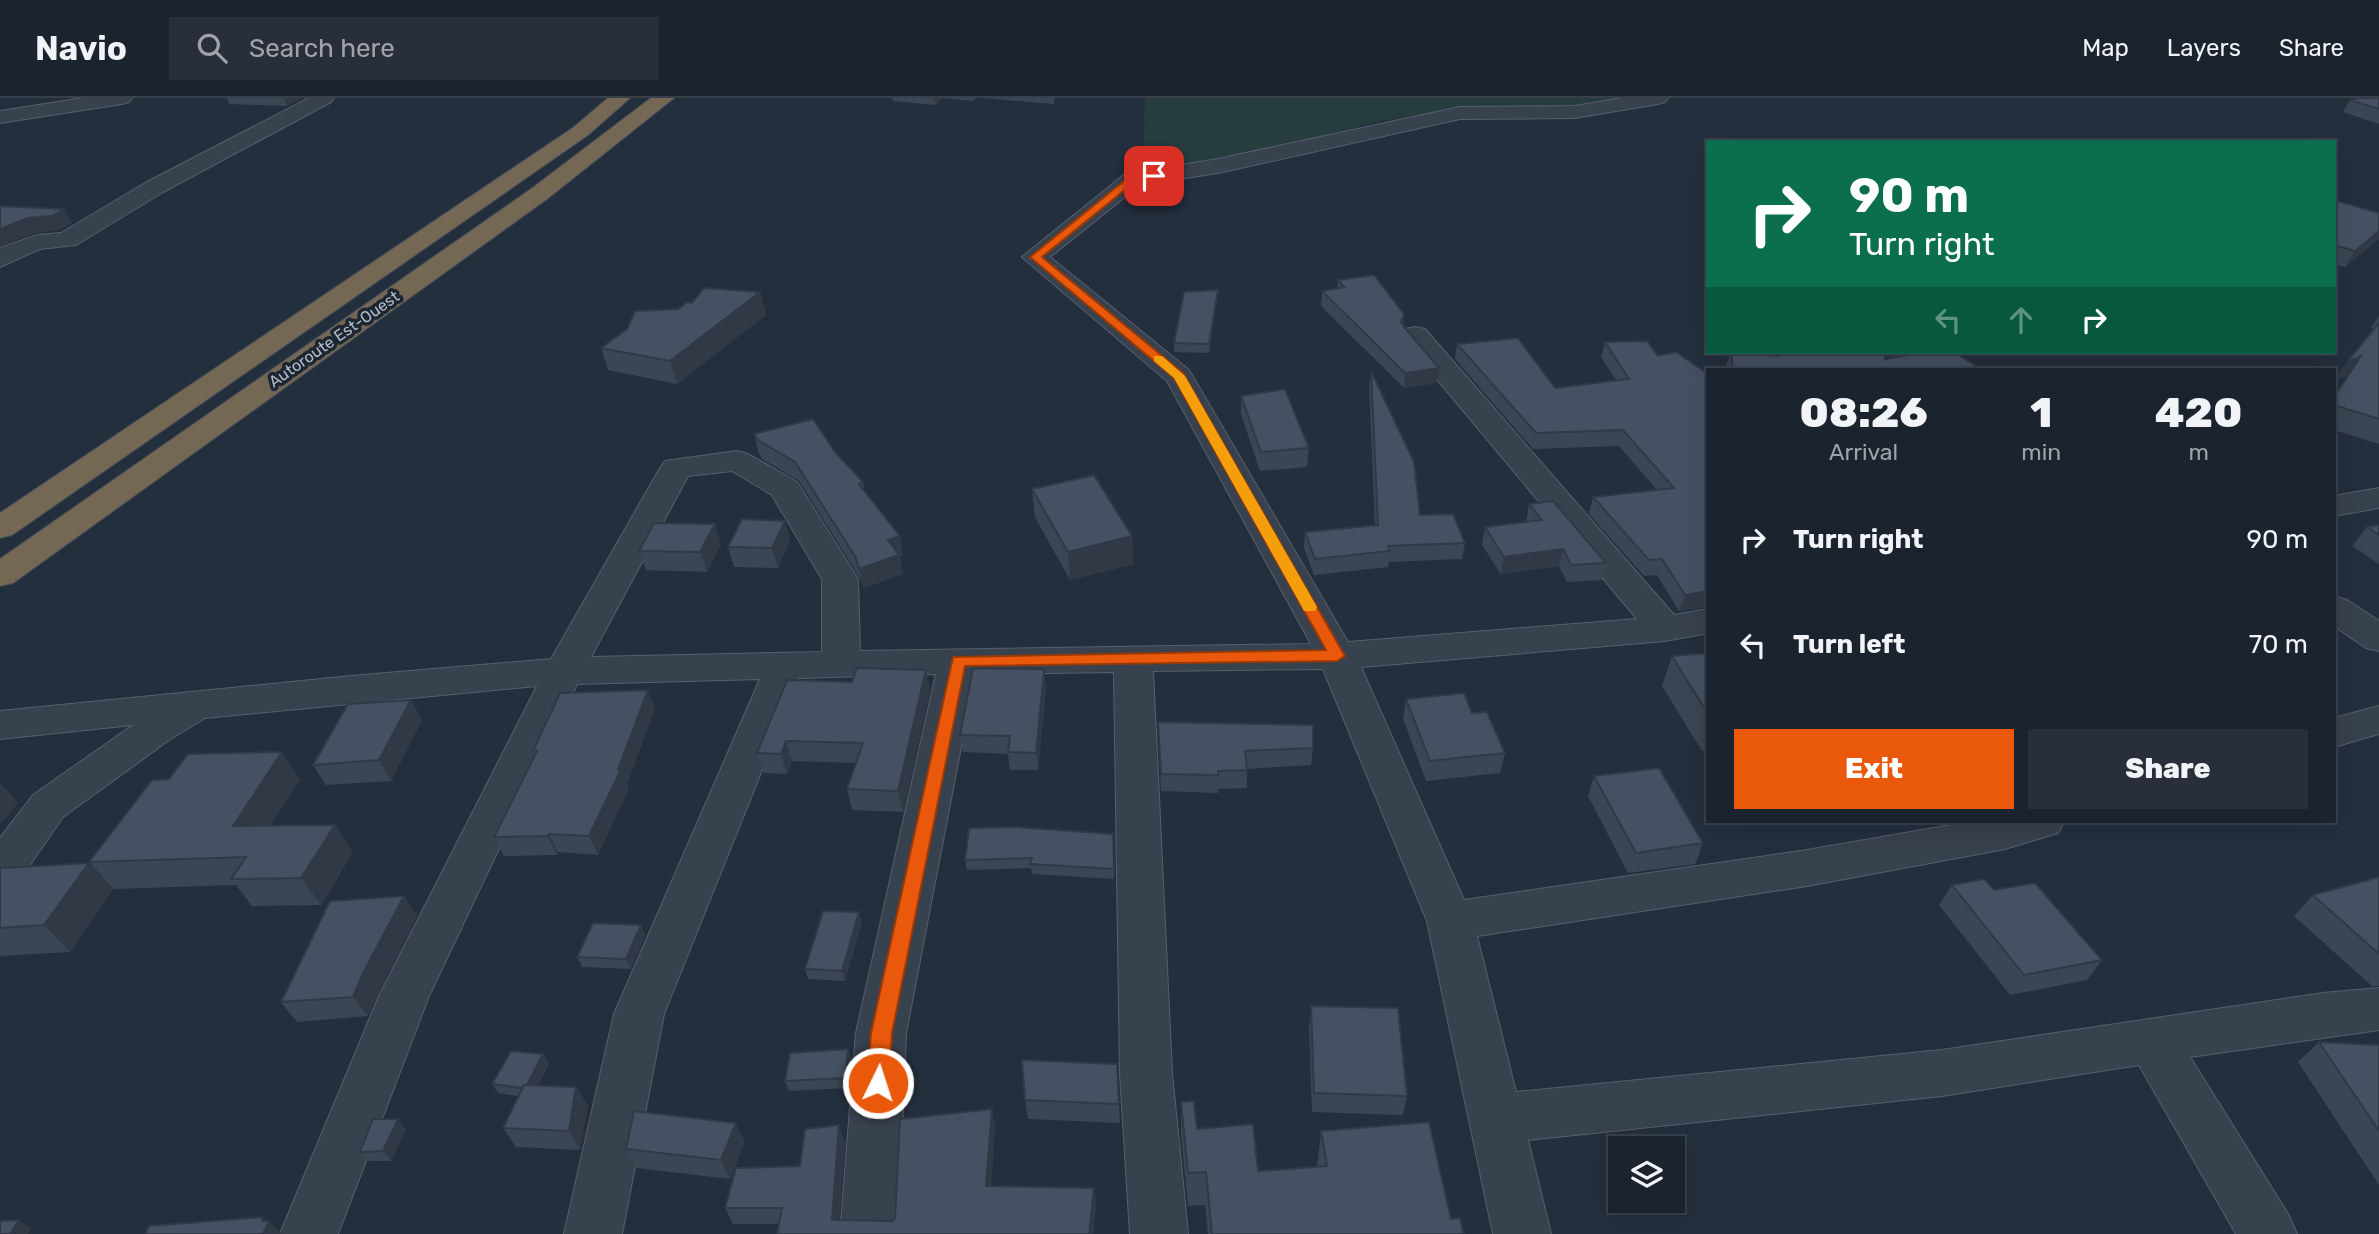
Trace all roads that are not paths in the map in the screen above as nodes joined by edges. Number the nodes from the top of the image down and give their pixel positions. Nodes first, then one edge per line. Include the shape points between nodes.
1 (122, 98) edge
2 (324, 98) edge
3 (620, 98) edge
4 (664, 98) edge
5 (1658, 98) edge
6 (0, 117) edge
7 (0, 259) edge
8 (1415, 335) edge
9 (2379, 498) edge
10 (2336, 506) edge
11 (0, 528) edge
12 (0, 575) edge
13 (2336, 609) edge
14 (1706, 621) edge
15 (1665, 629) junction
16 (2379, 639) edge
17 (1337, 656) junction
18 (1133, 659) junction
19 (958, 661) junction
20 (841, 664) junction
21 (785, 666) junction
22 (564, 671) junction
23 (200, 704) junction
24 (2379, 720) edge
25 (0, 724) edge
26 (2336, 732) edge
27 (2036, 823) edge
28 (0, 872) edge
29 (1450, 921) junction
30 (2379, 1009) edge
31 (2152, 1041) junction
32 (1497, 1119) junction
33 (309, 1234) edge
34 (593, 1234) edge
35 (869, 1234) edge
36 (1159, 1234) edge
37 (1522, 1234) edge
38 (2268, 1234) edge

1 - 6 street
2 - 7 street via 155,187 67,240 38,242
3 - 11 highway, Autoroute Est-Ouest via 581,131
4 - 12 highway, Autoroute Est-Ouest via 528,202
5 - 17 street via 1575,112 1460,113 1218,166 1133,179 1035,257 1179,376
8 - 15 street
9 - 10 street
13 - 16 street
14 - 15 street
15 - 17 street
17 - 18 street
17 - 29 street
18 - 19 street
18 - 36 street via 1146,1073
19 - 20 street
19 - 35 street via 881,1033
20 - 21 street
20 - 22 street via 840,579 785,489 737,461 676,468
21 - 22 street
21 - 34 street via 639,1014
22 - 23 street
22 - 33 street via 404,996
23 - 25 street
23 - 28 street via 48,806
24 - 26 street
27 - 29 street via 1807,868
29 - 32 street
30 - 31 street
31 - 32 street via 1942,1073
31 - 38 street
32 - 37 street

